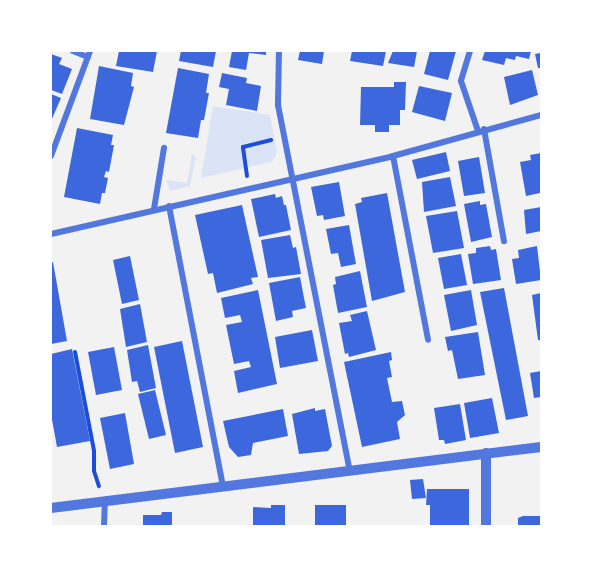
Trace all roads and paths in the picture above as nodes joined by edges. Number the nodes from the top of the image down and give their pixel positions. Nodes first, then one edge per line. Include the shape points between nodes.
1 (73, 51) edge
2 (279, 51) edge
3 (470, 51) edge
4 (89, 54) edge
5 (541, 115) edge
6 (481, 130) junction
7 (284, 137) junction
8 (164, 148) dead end
9 (51, 156) edge
10 (393, 156) junction
11 (247, 178) dead end
12 (292, 180) junction
13 (169, 206) junction
14 (154, 209) junction
15 (51, 234) edge
16 (504, 241) dead end
17 (428, 340) dead end
18 (75, 352) dead end
19 (541, 447) edge
20 (486, 453) junction
21 (350, 471) junction
22 (223, 487) junction
23 (103, 503) junction
24 (51, 508) edge
25 (104, 526) edge
26 (486, 526) edge

1 - 4 street
2 - 7 street via 278,105
3 - 6 street via 461,81
4 - 9 street
5 - 6 street
6 - 10 street
6 - 16 street
7 - 11 path via 243,147
7 - 12 street
8 - 14 street
10 - 12 street
10 - 17 street
12 - 13 street
12 - 21 street
13 - 14 street
13 - 22 street
14 - 15 street
18 - 23 path via 94,451 94,471
19 - 20 street
20 - 21 street
20 - 26 street
21 - 22 street
22 - 23 street
23 - 24 street
23 - 25 street

